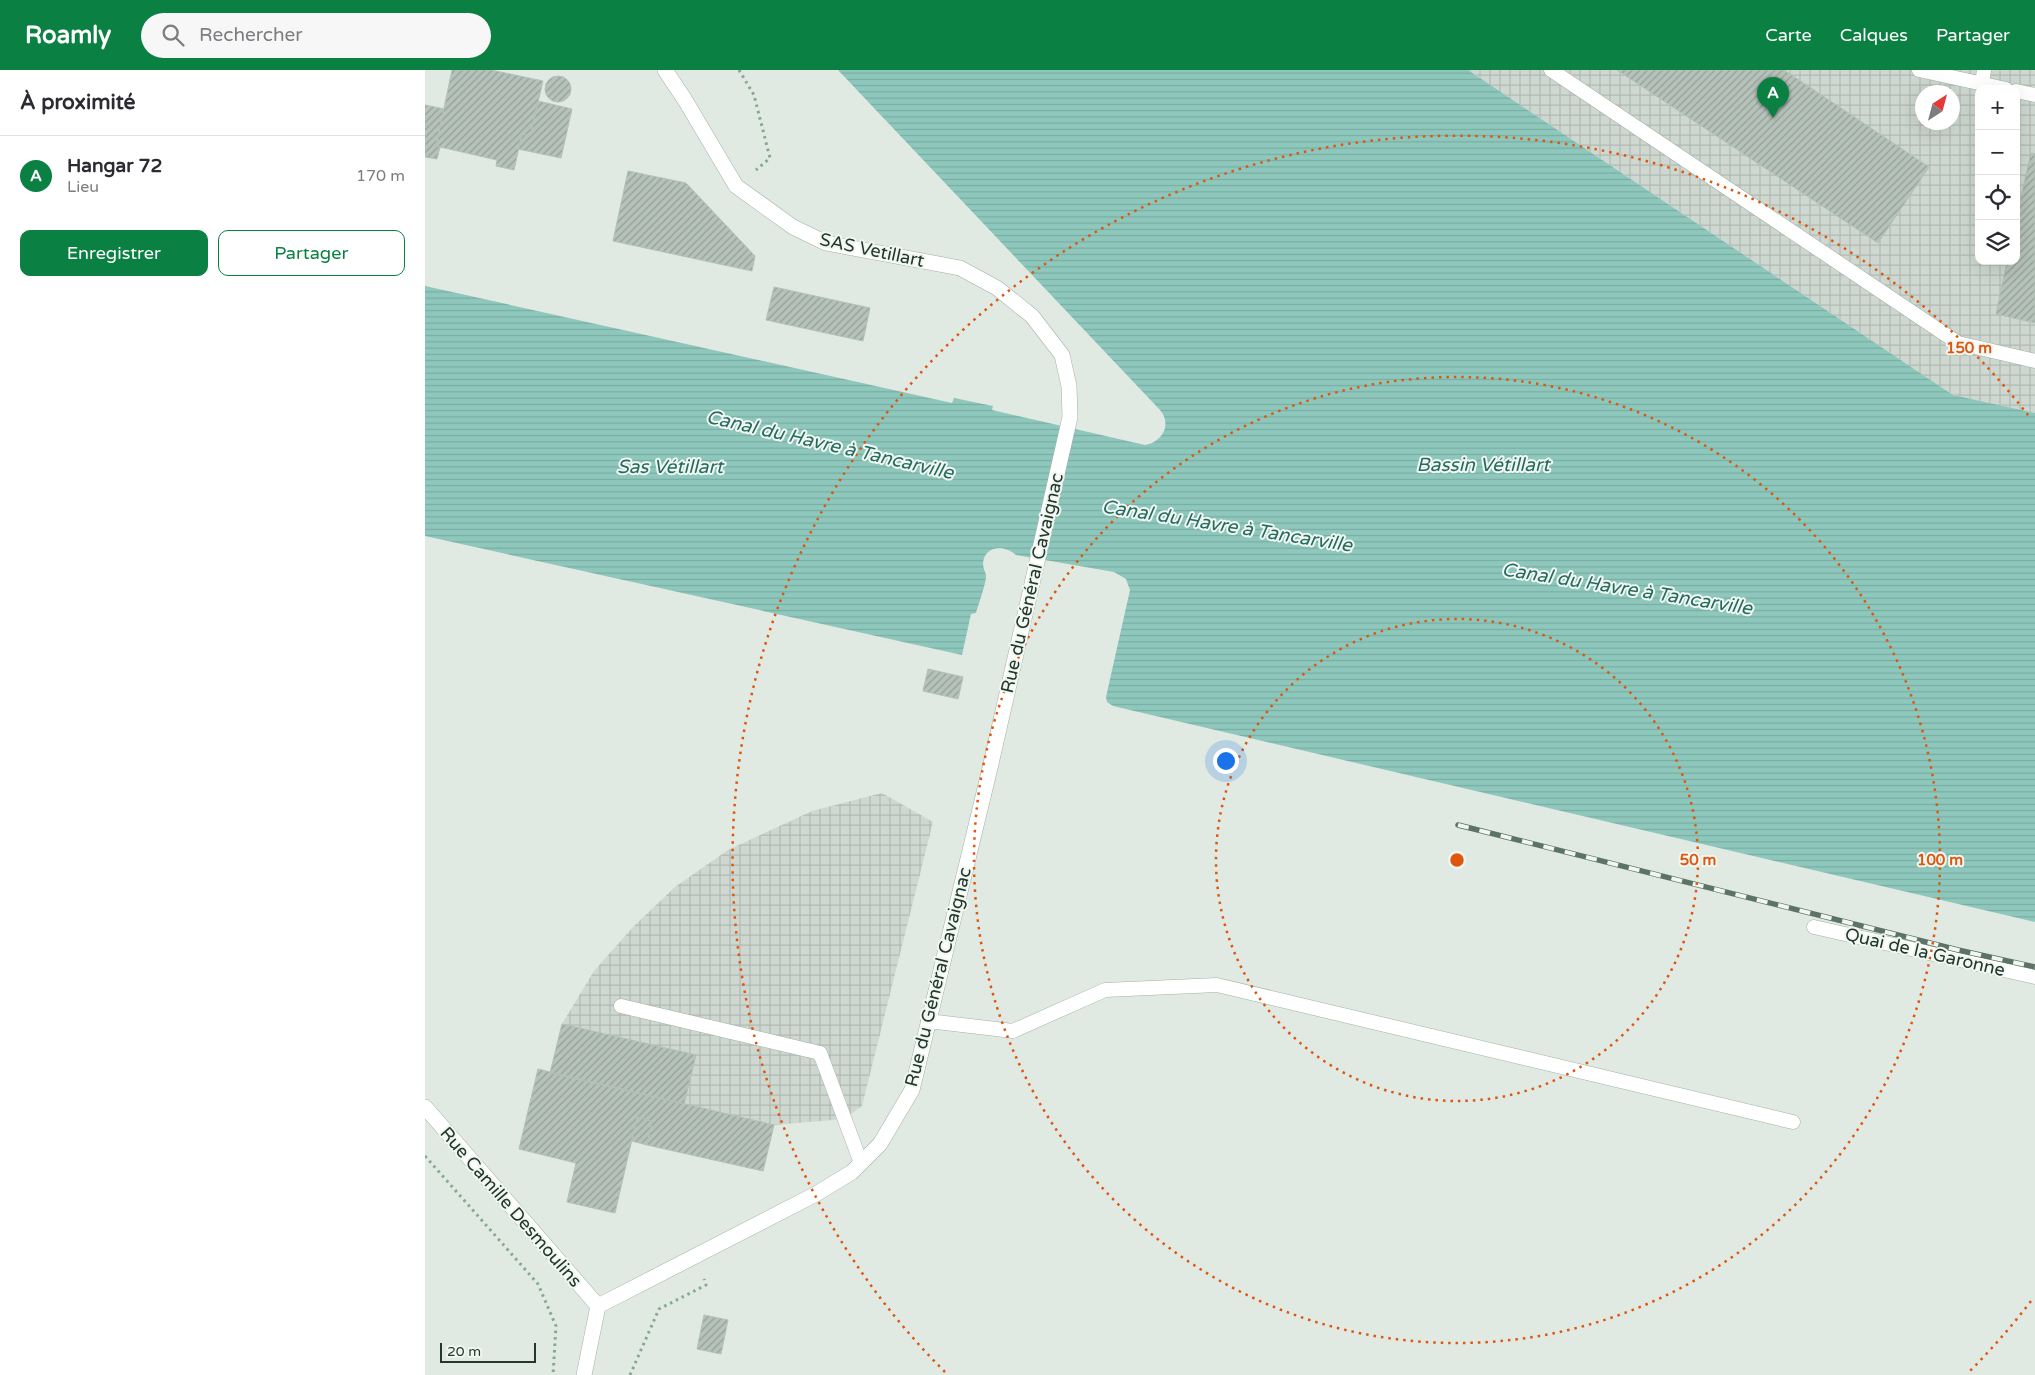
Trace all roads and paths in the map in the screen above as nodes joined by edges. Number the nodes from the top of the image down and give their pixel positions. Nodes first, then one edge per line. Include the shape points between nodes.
1 (665, 70) edge
2 (739, 70) edge
3 (1551, 70) edge
4 (1919, 70) edge
5 (1983, 77) edge
6 (1998, 85) edge
7 (2020, 92) edge
8 (2035, 95) edge
9 (736, 186) junction
10 (2035, 361) edge
11 (1070, 417) joint
12 (1814, 927) dead end
13 (2035, 977) edge
14 (621, 1006) dead end
15 (928, 1021) junction
16 (425, 1107) edge
17 (1793, 1122) dead end
18 (425, 1156) edge
19 (861, 1163) junction
20 (695, 1256) junction
21 (598, 1306) junction
22 (553, 1375) edge
23 (584, 1375) edge
24 (630, 1375) edge

1 - 9 street, SAS Vetillart
2 - 9 path via 754,96 770,158
3 - 10 lane via 1958,343
4 - 5 lane
5 - 6 lane
7 - 8 lane
9 - 11 street, SAS Vetillart via 793,227 825,243 960,268 997,288 1032,316 1062,355 1069,386
11 - 15 street, Rue du Général Cavaignac
12 - 13 lane, Quai de la Garonne
14 - 19 lane via 820,1053
15 - 17 lane via 1013,1032 1105,990 1217,985
15 - 19 street, Rue du Général Cavaignac via 912,1090 880,1144
16 - 21 street, Rue Camille Desmoulins
18 - 22 path via 538,1284 556,1326
19 - 20 street, Rue du Général Cavaignac via 816,1194
20 - 21 street, Rue du Général Cavaignac
20 - 24 path via 706,1285 659,1309
21 - 23 street

